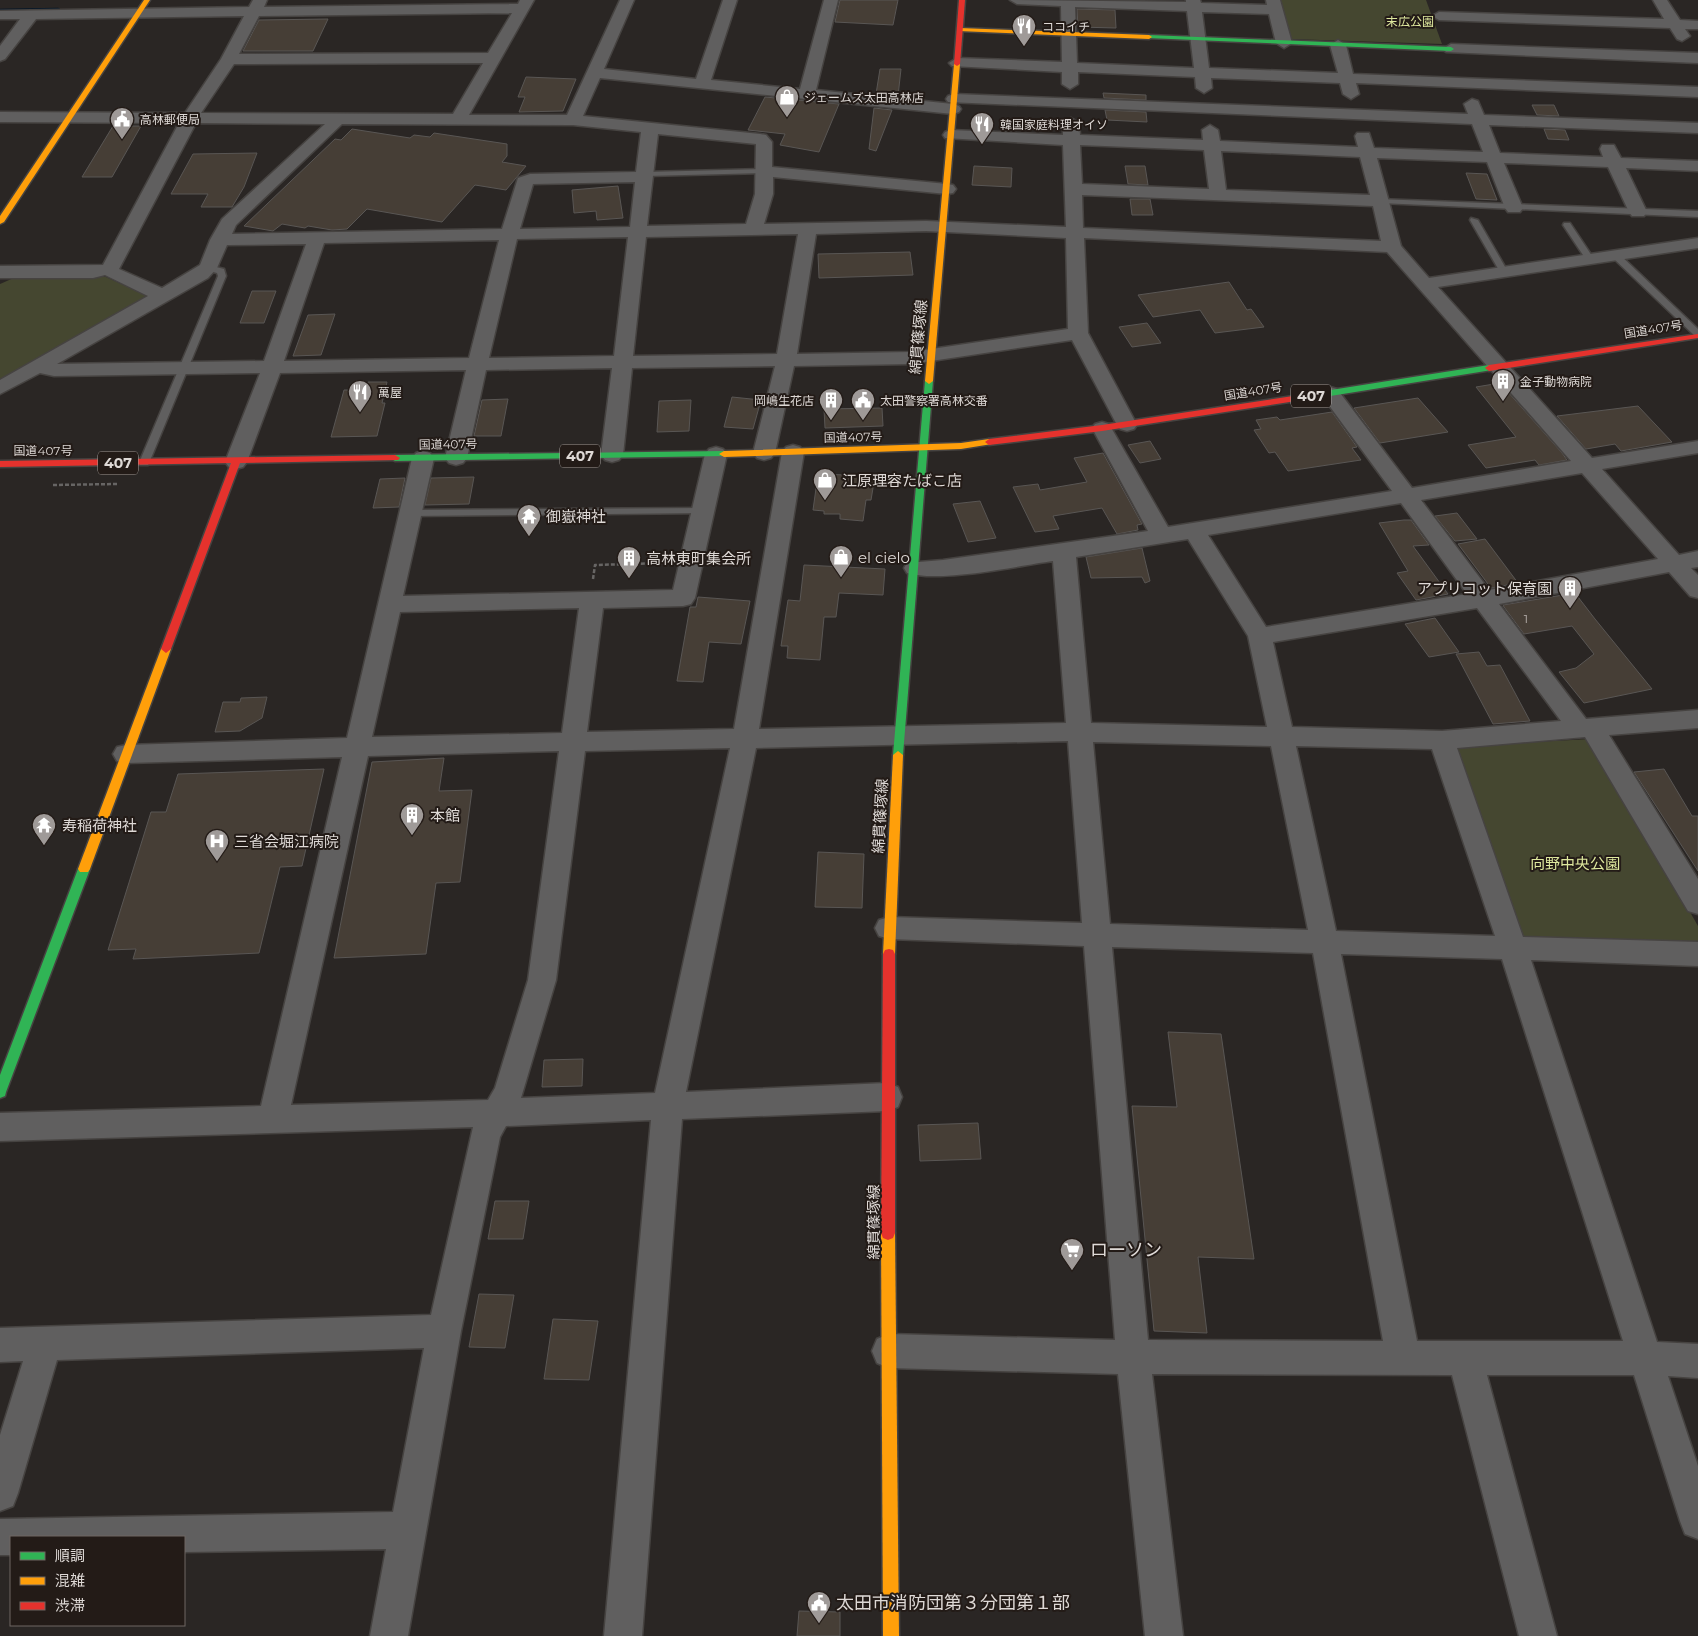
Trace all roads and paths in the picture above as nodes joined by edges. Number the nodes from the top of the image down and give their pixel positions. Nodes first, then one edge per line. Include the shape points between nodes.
1 (148, 0) edge
2 (627, 0) edge
3 (730, 0) edge
4 (831, 0) edge
5 (962, 0) edge
6 (1017, 0) edge
7 (1434, 0) edge
8 (1660, 0) edge
9 (1068, 1) edge
10 (525, 4) edge
11 (1193, 4) edge
12 (1274, 5) edge
13 (257, 6) edge
14 (139, 13) junction
15 (1542, 13) junction
16 (0, 15) edge
17 (31, 15) junction
18 (1439, 16) junction
19 (1675, 24) junction
20 (1698, 25) edge
21 (960, 30) junction
22 (1069, 34) junction
23 (1199, 39) junction
24 (1284, 42) junction
25 (1338, 44) junction
26 (1451, 49) junction
27 (1562, 53) junction
28 (0, 56) edge
29 (494, 58) junction
30 (229, 59) junction
31 (1697, 60) edge
32 (957, 63) junction
33 (1070, 68) junction
34 (594, 72) junction
35 (1202, 73) junction
36 (1347, 78) junction
37 (1463, 83) junction
38 (702, 84) junction
39 (1579, 87) junction
40 (1698, 92) edge
41 (807, 94) junction
42 (1071, 103) junction
43 (953, 104) junction
44 (1207, 109) junction
45 (1357, 115) junction
46 (70, 117) junction
47 (0, 118) edge
48 (190, 118) junction
49 (336, 119) junction
50 (458, 119) junction
51 (1478, 119) junction
52 (572, 120) junction
53 (1597, 124) junction
54 (650, 128) junction
55 (1698, 128) edge
56 (951, 136) junction
57 (1072, 140) junction
58 (1212, 146) junction
59 (1367, 152) junction
60 (1493, 158) junction
61 (1614, 162) junction
62 (1698, 166) edge
63 (766, 171) junction
64 (646, 176) junction
65 (947, 189) junction
66 (1073, 189) junction
67 (1218, 195) junction
68 (1380, 202) junction
69 (1514, 208) junction
70 (1638, 212) junction
71 (1698, 214) edge
72 (1474, 220) dead end
73 (0, 222) edge
74 (1567, 226) dead end
75 (943, 227) junction
76 (808, 229) junction
77 (753, 230) junction
78 (638, 231) junction
79 (509, 233) junction
80 (1074, 234) junction
81 (317, 238) junction
82 (219, 240) junction
83 (1698, 243) edge
84 (1392, 247) junction
85 (1615, 255) junction
86 (1590, 259) junction
87 (208, 268) junction
88 (110, 269) junction
89 (0, 272) edge
90 (1504, 272) junction
91 (1424, 284) junction
92 (164, 296) junction
93 (1078, 333) junction
94 (1698, 335) edge
95 (931, 355) junction
96 (786, 359) junction
97 (622, 361) junction
98 (476, 364) junction
99 (1499, 366) junction
100 (38, 367) junction
101 (272, 367) junction
102 (182, 368) junction
103 (0, 388) edge
104 (1330, 393) junction
105 (1127, 425) junction
106 (1102, 428) junction
107 (1698, 447) edge
108 (924, 448) junction
109 (793, 452) junction
110 (764, 453) junction
111 (716, 454) junction
112 (612, 455) junction
113 (423, 458) junction
114 (456, 458) junction
115 (236, 462) junction
116 (144, 463) junction
117 (0, 464) edge
118 (1587, 466) junction
119 (120, 484) dead end
120 (45, 485) dead end
121 (1406, 496) junction
122 (703, 511) junction
123 (410, 513) junction
124 (1194, 530) junction
125 (1162, 536) junction
126 (1064, 552) junction
127 (693, 554) junction
128 (1698, 559) edge
129 (1674, 564) junction
130 (915, 568) junction
131 (1698, 590) edge
132 (1483, 599) junction
133 (592, 600) junction
134 (390, 604) junction
135 (1260, 636) junction
136 (1696, 722) edge
137 (1586, 728) junction
138 (1079, 732) junction
139 (899, 736) junction
140 (1282, 738) junction
141 (745, 739) junction
142 (1442, 740) junction
143 (574, 743) junction
144 (356, 748) junction
145 (126, 754) junction
146 (1698, 902) edge
147 (889, 928) junction
148 (1097, 936) junction
149 (1325, 943) junction
150 (1513, 949) junction
151 (1698, 954) edge
152 (0, 1092) edge
153 (887, 1097) junction
154 (668, 1105) junction
155 (498, 1113) junction
156 (273, 1119) junction
157 (0, 1128) edge
158 (444, 1331) junction
159 (45, 1344) junction
160 (0, 1345) edge
161 (889, 1351) junction
162 (1403, 1356) junction
163 (1133, 1357) junction
164 (1465, 1357) junction
165 (1644, 1358) junction
166 (1698, 1361) edge
167 (0, 1493) edge
168 (1698, 1521) edge
169 (408, 1530) junction
170 (58, 1536) edge
171 (389, 1636) edge
172 (623, 1636) edge
173 (892, 1636) edge
174 (1164, 1636) edge
175 (1538, 1636) edge

1 - 14 main road
2 - 34 street
3 - 38 street
4 - 41 street
5 - 21 main road, 綿貫篠塚線
6 - 9 street
7 - 18 street
8 - 19 street
9 - 11 street
9 - 22 street
10 - 13 street
10 - 29 street
11 - 12 street
11 - 23 street
12 - 24 street
13 - 14 street
13 - 30 street
14 - 17 street
14 - 46 main road
15 - 18 street
15 - 19 street
15 - 27 street
16 - 17 street
17 - 28 street
18 - 26 street
19 - 20 street
19 - 31 street
21 - 22 main road
21 - 32 main road, 綿貫篠塚線
22 - 23 main road
22 - 33 street
23 - 24 main road
23 - 35 street
24 - 25 main road
25 - 26 main road
25 - 36 street
26 - 27 street
26 - 37 street
27 - 31 street
27 - 39 street
29 - 30 street
29 - 50 street
30 - 48 street
32 - 33 street
32 - 43 main road, 綿貫篠塚線
33 - 35 street
33 - 42 street
34 - 38 street
34 - 52 street
35 - 36 street
35 - 44 street
36 - 37 street
36 - 45 street
37 - 39 street
37 - 51 street
38 - 41 street
39 - 40 street
39 - 53 street
41 - 43 street
42 - 43 street
42 - 44 street
42 - 57 street
43 - 56 main road, 綿貫篠塚線
44 - 45 street
44 - 58 street
45 - 51 street
45 - 59 street
46 - 47 street
46 - 48 street
46 - 73 main road
48 - 49 street
48 - 88 street
49 - 50 street
49 - 82 street via 228,224
50 - 52 street
51 - 53 street
51 - 60 street
52 - 54 street
53 - 55 street
53 - 61 street
54 - 63 street via 760,139 764,142
54 - 64 street
56 - 57 street
56 - 65 main road, 綿貫篠塚線
57 - 58 street
57 - 66 street
58 - 59 street
58 - 67 street
59 - 60 street
59 - 68 street
60 - 61 street
60 - 69 street
61 - 62 street
61 - 70 street
63 - 64 lane
63 - 65 street
63 - 77 street via 764,194
64 - 78 street
64 - 79 street via 530,179 524,182
65 - 75 main road, 綿貫篠塚線
66 - 67 street
66 - 80 street
67 - 68 street
68 - 69 lane
68 - 84 street
69 - 70 lane
70 - 71 lane
72 - 90 lane
74 - 86 lane
75 - 76 street
75 - 80 street
75 - 95 main road, 綿貫篠塚線
76 - 77 street
76 - 96 street
77 - 78 street
78 - 79 street
78 - 97 street
79 - 81 street
79 - 98 street
80 - 84 street
80 - 93 street
81 - 82 street
81 - 101 street
82 - 87 street
83 - 85 street
84 - 91 street
85 - 86 street
85 - 94 lane
86 - 90 street
87 - 92 street
87 - 102 lane via 216,268 222,276
88 - 89 street via 92,272
88 - 92 street via 114,274
90 - 91 street
91 - 99 street
92 - 100 street
93 - 95 street
93 - 105 street
94 - 99 main road, 国道407号 / 407
95 - 96 street
95 - 108 main road, 綿貫篠塚線
96 - 97 street
96 - 110 street
97 - 98 street
97 - 112 street
98 - 101 street
98 - 114 street
99 - 104 main road, 国道407号 / 407
99 - 118 street
100 - 102 street via 54,370
100 - 103 street
101 - 102 street
101 - 115 street
102 - 116 lane
104 - 105 main road, 国道407号 / 407
104 - 121 street
105 - 106 main road, 国道407号 / 407
106 - 108 main road, 国道407号 / 407
106 - 125 street
107 - 118 street
108 - 109 main road, 国道407号 / 407
108 - 130 main road, 綿貫篠塚線
109 - 110 main road, 国道407号 / 407
109 - 141 street
110 - 111 main road, 国道407号 / 407
111 - 112 main road, 国道407号 / 407
111 - 122 street
112 - 114 main road, 国道407号 / 407
113 - 114 main road, 国道407号 / 407
113 - 115 main road, 国道407号 / 407
113 - 123 street
115 - 116 main road, 国道407号 / 407
115 - 145 main road
116 - 117 main road, 国道407号 / 407
118 - 121 street
118 - 129 street
119 - 120 path
121 - 124 street
121 - 132 street
122 - 123 lane
122 - 127 street
123 - 134 street
124 - 125 street
124 - 135 street
125 - 126 street
126 - 130 street via 943,568
126 - 138 street
127 - 133 street via 683,598
127 - 133 path via 679,555 678,563 595,565
128 - 129 street
129 - 131 street
129 - 132 street
130 - 139 main road, 綿貫篠塚線
132 - 135 street
132 - 137 street
133 - 134 street
133 - 143 street
134 - 144 street
135 - 140 street
136 - 137 street
137 - 142 street
137 - 146 street
138 - 139 street
138 - 140 street
138 - 148 street
139 - 141 street
139 - 147 main road, 綿貫篠塚線
140 - 142 street
140 - 149 street
141 - 143 street
141 - 154 street
142 - 150 street
143 - 144 street
143 - 155 street via 542,980 510,1091
144 - 145 street
144 - 156 street
145 - 152 main road
147 - 148 street
147 - 153 main road, 綿貫篠塚線
148 - 149 street
148 - 163 street
149 - 150 street
149 - 162 street
150 - 151 street
150 - 165 street
153 - 154 street
153 - 161 main road, 綿貫篠塚線
154 - 155 street
154 - 172 street
155 - 156 street
155 - 158 street via 485,1135
156 - 157 street
158 - 159 street
158 - 169 street
159 - 160 street
159 - 167 street
161 - 163 street
161 - 173 main road, 綿貫篠塚線
162 - 163 street
162 - 164 street
163 - 174 street
164 - 165 street
164 - 175 street
165 - 166 street
165 - 168 street
169 - 170 street
169 - 171 street

